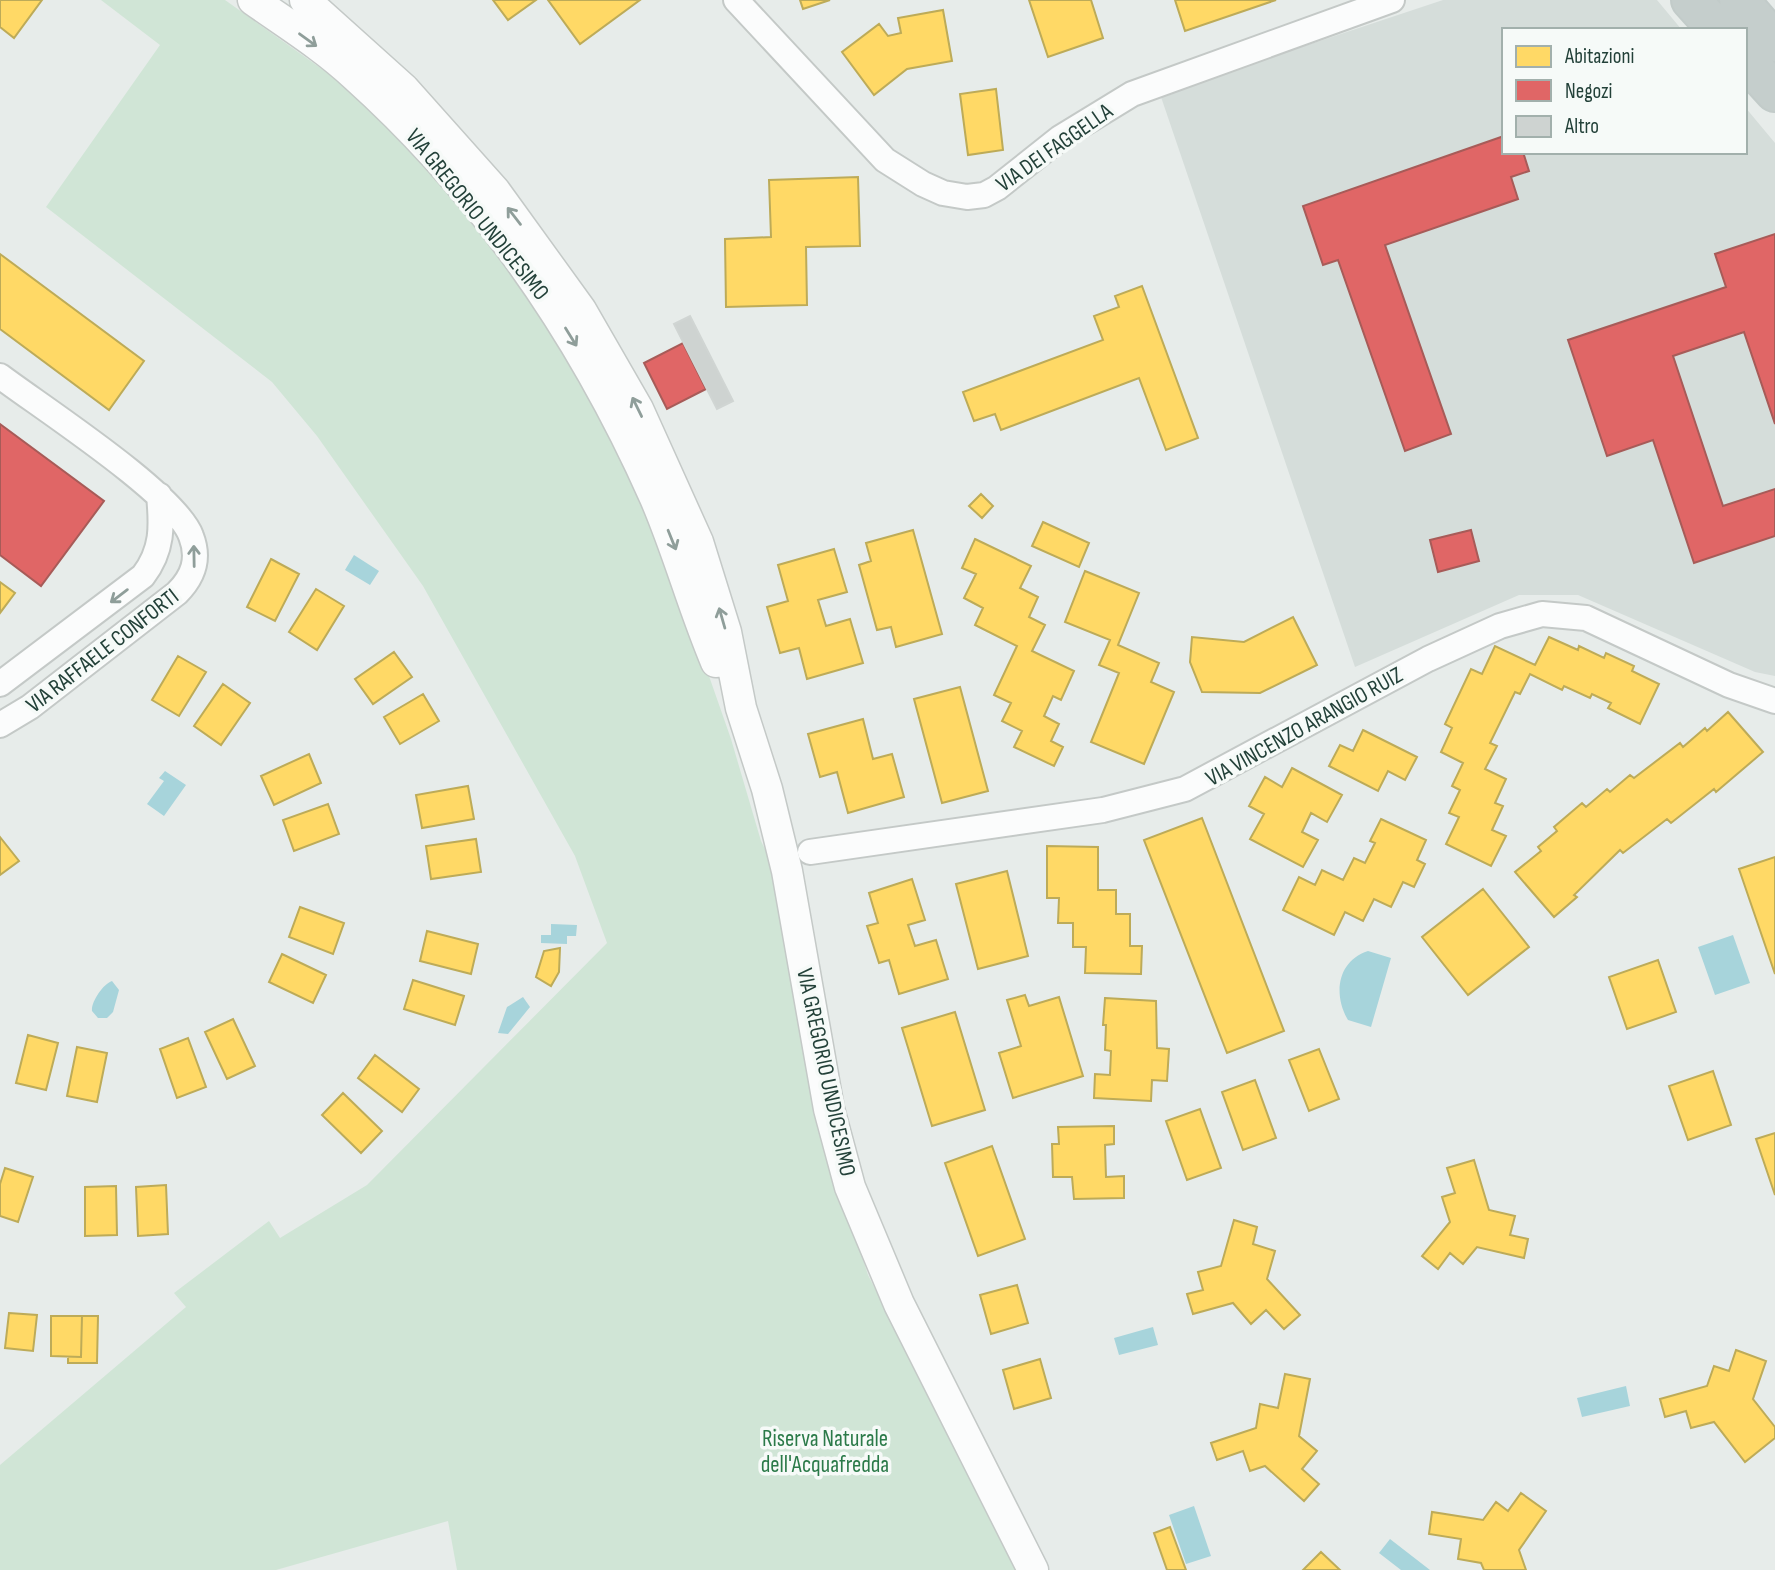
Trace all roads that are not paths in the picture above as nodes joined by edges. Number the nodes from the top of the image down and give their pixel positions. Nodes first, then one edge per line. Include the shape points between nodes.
1 (253, 0) edge
2 (305, 0) edge
3 (736, 0) edge
4 (1392, 0) edge
5 (1690, 0) edge
6 (1740, 0) edge
7 (1716, 28) edge
8 (1775, 32) edge
9 (1775, 43) edge
10 (1747, 62) edge
11 (1775, 92) edge
12 (0, 376) edge
13 (159, 495) junction
14 (0, 684) edge
15 (1775, 701) edge
16 (741, 708) junction
17 (0, 725) edge
18 (810, 852) dead end
19 (1033, 1570) edge

1 -> 16 street, VIA GREGORIO UNDICESIMO via 340,62 384,103 459,184 534,279 581,352 635,454 677,550 713,655
16 -> 2 street, VIA GREGORIO UNDICESIMO via 726,632 698,542 638,409 598,337 531,237 464,154 404,89
3 - 4 street, VIA DEI FAGGELLA via 885,160 923,184 967,197 997,188 1060,138 1132,94
5 - 7 highway
6 - 8 highway
6 - 9 highway
10 - 11 highway
12 - 13 street, VIA RAFFAELE CONFORTI
13 -> 14 street, VIA RAFFAELE CONFORTI via 160,544 143,576
17 -> 13 street, VIA RAFFAELE CONFORTI via 77,671 190,579 195,559 191,534
15 - 18 street, VIA VINCENZO ARANGIO RUIZ via 1729,685 1586,618 1542,614 1500,626 1428,659 1185,789 1103,810
16 - 19 street, VIA GREGORIO UNDICESIMO via 783,852 829,1109 850,1188 899,1304

